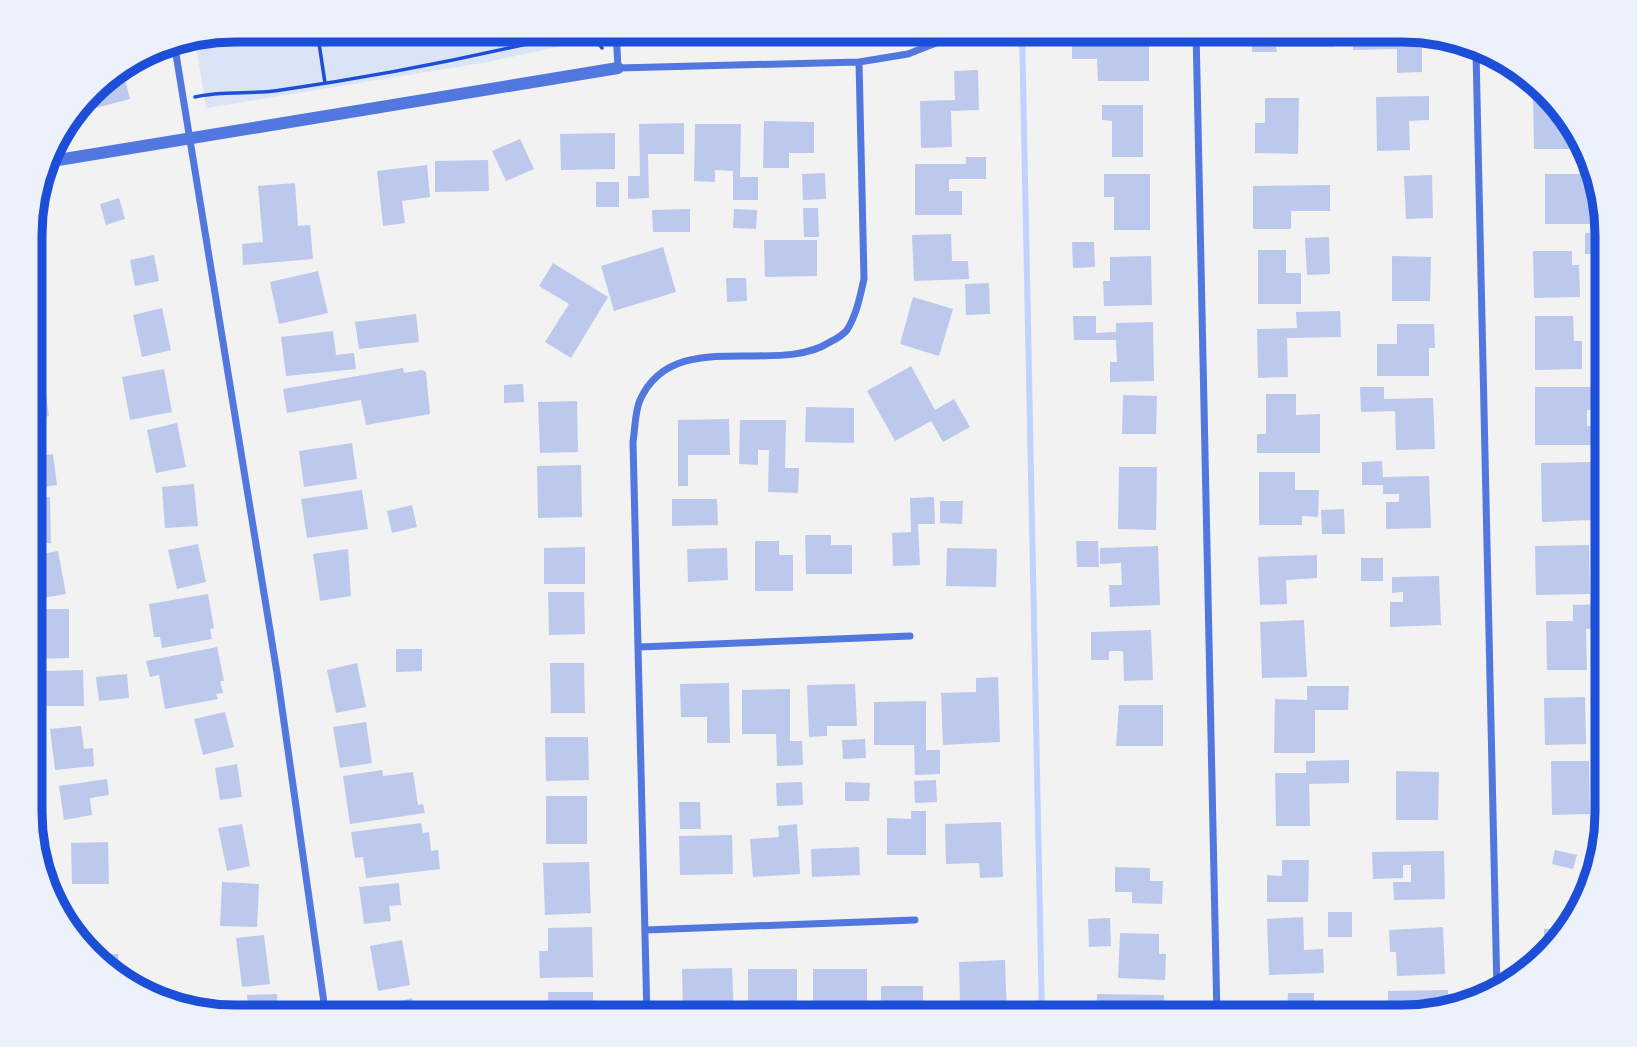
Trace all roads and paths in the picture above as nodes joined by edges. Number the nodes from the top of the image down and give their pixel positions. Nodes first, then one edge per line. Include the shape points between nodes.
1 (319, 42) edge
2 (532, 42) edge
3 (617, 42) edge
4 (938, 42) edge
5 (1196, 42) edge
6 (176, 52) edge
7 (1476, 57) edge
8 (859, 62) junction
9 (618, 68) junction
10 (325, 84) junction
11 (184, 100) junction
12 (190, 141) junction
13 (57, 160) edge
14 (911, 636) dead end
15 (639, 647) junction
16 (915, 920) dead end
17 (645, 930) junction
18 (1497, 980) edge
19 (324, 1005) edge
20 (647, 1005) edge
21 (1217, 1005) edge

1 - 10 path
2 - 10 path
3 - 9 street
4 - 8 street via 908,54
5 - 21 street
6 - 11 street
7 - 18 street
8 - 9 street
8 - 15 street via 864,279 846,332 801,355 708,355 683,361 659,376 640,400 633,442
9 - 12 street
10 - 11 path via 251,95 209,93
11 - 12 street
12 - 13 street
12 - 19 street via 277,673
14 - 15 street
15 - 17 street
16 - 17 street
17 - 20 street

